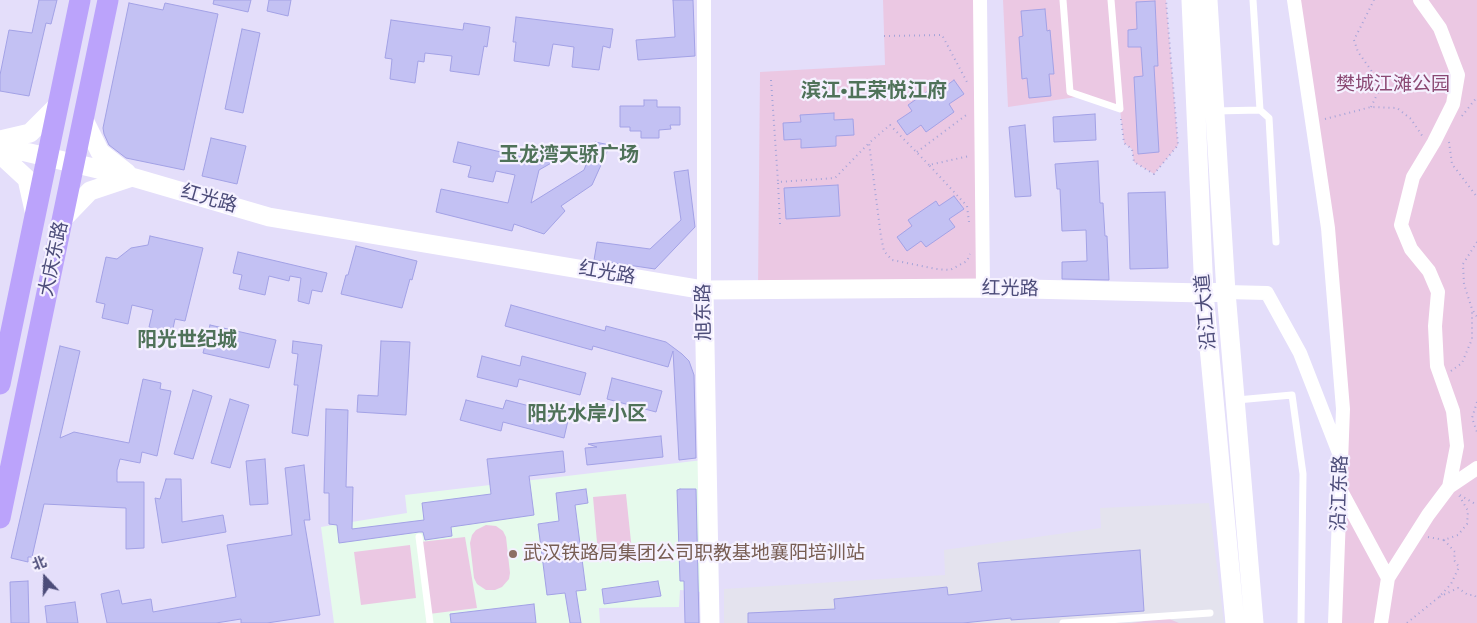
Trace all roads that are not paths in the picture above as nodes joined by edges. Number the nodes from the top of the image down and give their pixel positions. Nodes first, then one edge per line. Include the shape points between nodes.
1 (80, 0) edge
2 (108, 0) edge
3 (704, 0) edge
4 (980, 0) edge
5 (1063, 0) edge
6 (1111, 0) edge
7 (1191, 0) edge
8 (1208, 0) edge
9 (1253, 0) edge
10 (1294, 0) edge
11 (1420, 0) edge
12 (57, 106) junction
13 (1260, 110) junction
14 (1215, 111) junction
15 (83, 118) junction
16 (0, 140) edge
17 (0, 146) edge
18 (0, 154) edge
19 (47, 157) junction
20 (74, 164) junction
21 (132, 177) junction
22 (36, 217) junction
23 (63, 219) junction
24 (1276, 242) dead end
25 (983, 288) junction
26 (704, 290) junction
27 (1226, 292) junction
28 (1204, 293) junction
29 (0, 384) edge
30 (1235, 400) junction
31 (1341, 459) junction
32 (1477, 468) edge
33 (1340, 488) junction
34 (1454, 491) junction
35 (0, 518) edge
36 (419, 537) dead end
37 (1388, 578) junction
38 (1210, 613) dead end
39 (430, 623) edge
40 (710, 623) edge
41 (1063, 623) edge
42 (1235, 623) edge
43 (1254, 623) edge
44 (1301, 623) edge
45 (1335, 623) edge
46 (1381, 623) edge

1 - 12 main road, 大庆东路
2 - 15 main road, 大庆东路
3 - 26 street, 旭东路
4 - 25 street
5 - 6 lane via 1070,92 1120,109
7 - 28 street, 沿江大道
8 - 14 street, 沿江大道
9 - 13 lane
10 - 31 street, 沿江东路 via 1328,228 1343,409
11 - 34 street via 1440,28 1458,75 1453,104 1446,120 1413,177 1401,225 1411,249 1429,271 1438,292 1435,326 1437,366 1452,411 1457,446
12 - 16 street via 30,133
12 - 19 main road, 大庆东路
13 - 14 lane
13 - 24 lane via 1269,118
14 - 27 street, 沿江大道
15 - 20 main road, 大庆东路
15 - 21 street via 100,152
17 - 19 street, 红光路
18 - 22 street via 27,179
19 - 20 street, 红光路
19 - 22 main road, 大庆东路
20 - 21 street, 红光路
20 - 23 main road, 大庆东路
21 - 23 street via 90,191
21 - 26 street, 红光路 via 270,216
22 - 29 main road, 大庆东路
23 - 35 main road, 大庆东路
25 - 26 street, 红光路
25 - 28 street, 红光路
26 - 40 street, 旭东路
27 - 28 street, 红光路
27 - 30 street, 沿江大道
27 - 31 street via 1267,293 1300,353
28 - 42 street, 沿江大道
30 - 43 street, 沿江大道
30 - 44 lane via 1292,395 1303,474
31 - 33 street, 沿江东路
32 - 34 street
33 - 37 street
33 - 45 street, 沿江东路
34 - 37 street via 1416,534
36 - 39 lane
37 - 46 street
38 - 41 lane

